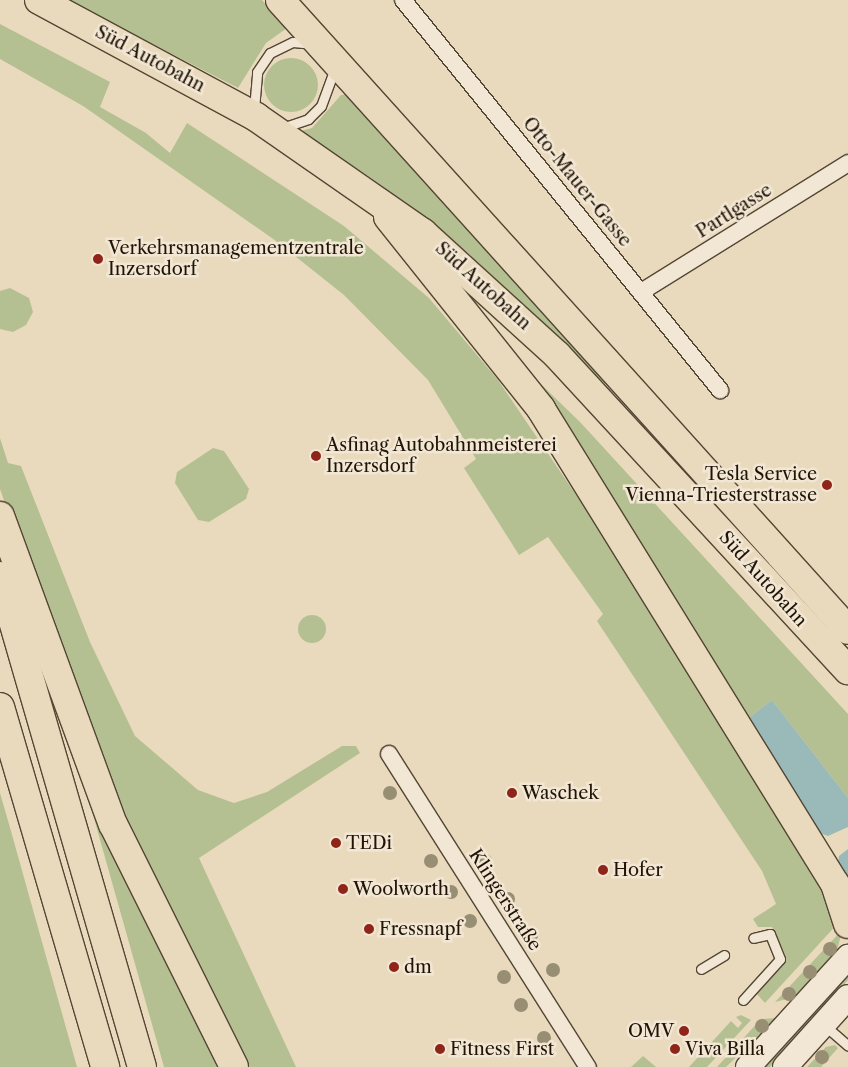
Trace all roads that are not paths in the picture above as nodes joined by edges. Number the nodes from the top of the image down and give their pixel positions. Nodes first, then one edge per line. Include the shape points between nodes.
1 (39, 0) edge
2 (280, 0) edge
3 (403, 0) edge
4 (329, 54) junction
5 (265, 123) junction
6 (848, 163) edge
7 (373, 195) junction
8 (641, 292) junction
9 (720, 390) dead end
10 (0, 516) edge
11 (0, 576) edge
12 (810, 590) junction
13 (848, 608) edge
14 (848, 630) edge
15 (848, 670) edge
16 (0, 707) edge
17 (389, 754) dead end
18 (848, 924) edge
19 (753, 938) dead end
20 (724, 955) dead end
21 (848, 957) edge
22 (701, 969) dead end
23 (848, 997) edge
24 (743, 1000) dead end
25 (823, 1024) junction
26 (848, 1046) edge
27 (105, 1067) edge
28 (142, 1067) edge
29 (234, 1067) edge
30 (588, 1067) edge
31 (748, 1067) edge
32 (785, 1067) edge

1 - 5 highway, Süd Autobahn
2 - 4 highway, Süd Autobahn
3 - 8 street, Otto-Mauer-Gasse
4 - 5 lane via 331,90 321,106 308,119
4 - 5 lane via 293,42 270,53 257,72 252,97
4 - 12 highway, Süd Autobahn
5 - 7 highway, Süd Autobahn
6 - 8 street, Partlgasse
7 - 15 highway, Süd Autobahn via 464,268 557,354
7 - 18 highway via 430,275 540,410 834,884
8 - 9 street, Otto-Mauer-Gasse
10 - 29 highway via 113,824
11 - 28 highway
12 - 13 highway
12 - 14 highway, Süd Autobahn
16 - 27 highway
17 - 30 street, Klingerstraße
19 - 24 lane via 770,934 780,959
20 - 22 lane
21 - 31 main road
23 - 25 main road
25 - 26 lane
25 - 32 main road

